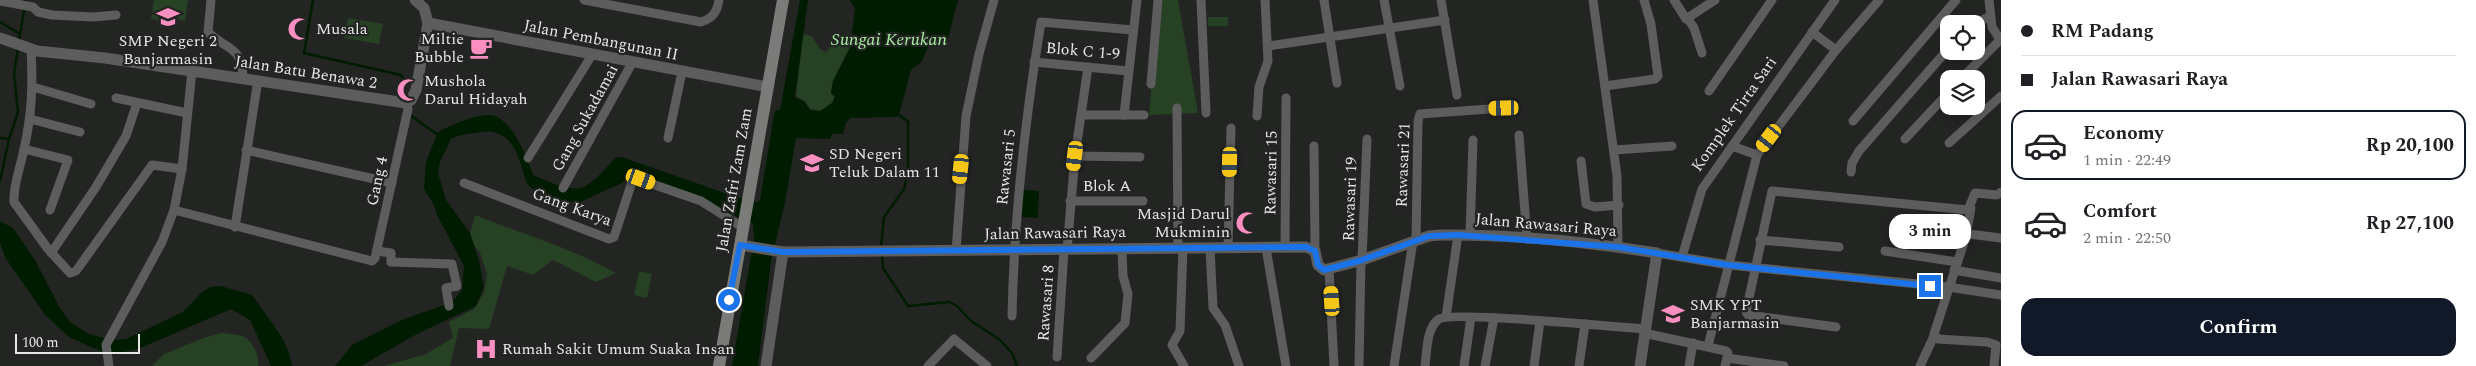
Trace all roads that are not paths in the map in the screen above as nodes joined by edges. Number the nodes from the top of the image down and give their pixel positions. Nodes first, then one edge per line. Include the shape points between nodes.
1 (211, 0) edge
2 (415, 0) edge
3 (584, 0) edge
4 (719, 0) edge
5 (783, 0) edge
6 (994, 0) edge
7 (1136, 0) edge
8 (1158, 0) edge
9 (1201, 0) edge
10 (1265, 0) edge
11 (1324, 0) edge
12 (1384, 0) edge
13 (1441, 0) edge
14 (1593, 0) edge
15 (1644, 0) edge
16 (1674, 0) edge
17 (1714, 0) edge
18 (1772, 0) edge
19 (1835, 0) edge
20 (1879, 0) edge
21 (1956, 0) edge
22 (1989, 0) edge
23 (0, 1) edge
24 (116, 15) dead end
25 (1990, 16) junction
26 (1688, 19) junction
27 (1985, 19) edge
28 (1445, 20) junction
29 (428, 23) junction
30 (1390, 29) junction
31 (1133, 30) junction
32 (1812, 32) junction
33 (0, 38) edge
34 (1331, 38) junction
35 (2001, 40) edge
36 (22, 46) junction
37 (1268, 46) junction
38 (1836, 50) junction
39 (1702, 53) dead end
40 (592, 55) junction
41 (1940, 58) edge
42 (1034, 62) junction
43 (632, 63) junction
44 (1088, 67) junction
45 (1970, 70) edge
46 (192, 71) junction
47 (1128, 71) junction
48 (682, 72) junction
49 (243, 78) junction
50 (258, 80) junction
51 (1337, 83) dead end
52 (1151, 84) dead end
53 (1400, 86) dead end
54 (1605, 86) junction
55 (33, 87) junction
56 (768, 87) junction
57 (1709, 91) dead end
58 (1457, 95) dead end
59 (2001, 96) edge
60 (116, 98) dead end
61 (1286, 98) dead end
62 (1940, 102) edge
63 (137, 103) junction
64 (91, 104) dead end
65 (404, 108) junction
66 (1176, 108) dead end
67 (1504, 108) dead end
68 (187, 113) junction
69 (1206, 114) dead end
70 (1081, 115) junction
71 (1124, 115) junction
72 (1144, 115) dead end
73 (1257, 116) dead end
74 (30, 119) junction
75 (1853, 121) dead end
76 (1231, 128) dead end
77 (80, 132) dead end
78 (1519, 134) dead end
79 (668, 138) dead end
80 (1368, 139) dead end
81 (1905, 139) dead end
82 (1473, 140) dead end
83 (1949, 143) dead end
84 (1314, 146) dead end
85 (1672, 146) dead end
86 (1732, 146) junction
87 (24, 149) junction
88 (246, 150) junction
89 (1614, 150) junction
90 (1757, 155) junction
91 (1075, 156) junction
92 (1140, 157) dead end
93 (528, 158) dead end
94 (1581, 161) dead end
95 (182, 169) junction
96 (1852, 172) dead end
97 (392, 183) junction
98 (464, 183) dead end
99 (563, 188) dead end
100 (2001, 192) edge
101 (1070, 201) junction
102 (1143, 202) dead end
103 (1619, 205) junction
104 (1971, 208) junction
105 (50, 210) dead end
106 (174, 210) junction
107 (743, 225) junction
108 (235, 227) junction
109 (1458, 235) junction
110 (1470, 235) junction
111 (1966, 236) junction
112 (2001, 238) edge
113 (1527, 239) junction
114 (1760, 240) junction
115 (1415, 241) junction
116 (743, 245) junction
117 (1618, 247) junction
118 (1839, 247) dead end
119 (1180, 248) junction
120 (1210, 248) junction
121 (1228, 248) junction
122 (1266, 248) junction
123 (1285, 248) junction
124 (1122, 249) junction
125 (1066, 250) junction
126 (376, 251) junction
127 (956, 251) junction
128 (1014, 251) junction
129 (1315, 251) junction
130 (1885, 251) dead end
131 (781, 252) junction
132 (51, 253) junction
133 (1657, 253) junction
134 (1682, 257) junction
135 (1362, 260) junction
136 (1728, 265) junction
137 (1956, 266) junction
138 (1754, 268) junction
139 (1329, 269) junction
140 (2001, 278) edge
141 (1948, 287) junction
142 (2001, 295) edge
143 (449, 306) dead end
144 (1012, 316) dead end
145 (1446, 317) junction
146 (1471, 317) junction
147 (1494, 318) junction
148 (1540, 321) junction
149 (1585, 324) junction
150 (1836, 327) dead end
151 (1644, 331) junction
152 (1934, 336) junction
153 (1693, 343) junction
154 (1708, 346) junction
155 (1057, 357) dead end
156 (1092, 358) dead end
157 (1726, 362) edge
158 (108, 366) edge
159 (719, 366) edge
160 (766, 366) edge
161 (928, 366) edge
162 (987, 366) edge
163 (1184, 366) edge
164 (1239, 366) edge
165 (1286, 366) edge
166 (1334, 366) edge
167 (1359, 366) edge
168 (1394, 366) edge
169 (1425, 366) edge
170 (1464, 366) edge
171 (1486, 366) edge
172 (1534, 366) edge
173 (1579, 366) edge
174 (1640, 366) edge
175 (1688, 366) edge
176 (1784, 366) edge
177 (1920, 366) edge
178 (1994, 366) edge

1 - 49 street via 208,32 233,48 243,64
2 - 29 street via 424,8
3 - 4 street via 701,22 712,17
5 - 56 main road, Jalan Zafri Zam Zam
6 - 127 street via 966,116
7 - 31 street
8 - 52 street
9 - 69 street
10 - 37 street
11 - 34 street
12 - 30 street
13 - 28 street
14 - 54 street
15 - 54 street via 1651,24 1658,76
16 - 26 street
17 - 26 street
18 - 57 street
19 - 32 street, Komplek Tirta Sari
20 - 38 street
21 - 75 street
22 - 25 street
23 - 24 street via 35,7 38,12 52,14
25 - 27 street
25 - 35 street via 1994,31
26 - 39 street
28 - 30 street
28 - 58 street
29 - 40 street, Jalan Pembangunan II
29 - 65 street via 416,90
30 - 34 street
30 - 53 street
31 - 42 street, Rawasari 5 via 1040,22
31 - 47 street
32 - 38 street
32 - 86 street, Komplek Tirta Sari
33 - 36 street, Jalan Batu Benawa 2
34 - 37 street
34 - 51 street
35 - 45 street
36 - 46 street, Jalan Batu Benawa 2
36 - 55 street
37 - 73 street via 1267,66 1259,87
38 - 90 street
40 - 43 street, Jalan Pembangunan II
40 - 93 street
41 - 96 street via 1859,151 1852,163
42 - 44 street, Blok C 1-9
42 - 128 street, Rawasari 5 via 1019,177
43 - 48 street, Jalan Pembangunan II
43 - 99 street, Gang Sukadamai
44 - 47 street, Blok C 1-9
44 - 70 street, Rawasari 8
46 - 49 street, Jalan Batu Benawa 2
46 - 68 street
47 - 71 street
48 - 56 street, Jalan Pembangunan II
48 - 79 street
49 - 50 street, Jalan Batu Benawa 2
50 - 65 street, Jalan Batu Benawa 2
50 - 88 street
54 - 89 street
55 - 64 street
55 - 74 street
56 - 107 main road, Jalan Zafri Zam Zam
59 - 83 street
60 - 63 street
61 - 123 street, Rawasari 15
62 - 81 street
63 - 68 street
63 - 132 street via 126,136
65 - 97 street, Gang 4
66 - 119 street
67 - 115 street, Rawasari 21 via 1420,114
68 - 95 street
70 - 71 street
70 - 91 street, Rawasari 8
71 - 72 street
74 - 77 street
74 - 87 street
76 - 121 street
78 - 113 street
80 - 135 street, Rawasari 19
82 - 110 street
84 - 129 street
85 - 89 street
86 - 90 street
86 - 134 street, Komplek Tirta Sari via 1700,193
87 - 105 street via 68,160
87 - 132 street via 14,202
88 - 97 street
88 - 108 street
89 - 103 street
90 - 136 street
91 - 92 street, Blok A
91 - 101 street, Rawasari 8
94 - 103 street via 1586,204 1594,207
95 - 106 street
95 - 132 street via 152,165 74,273 68,272
97 - 126 street, Gang 4
98 - 107 street, Gang Karya via 609,239 614,237 634,180 641,179 701,201
100 - 104 street via 1997,195 1974,193
101 - 102 street, Blok A
101 - 125 street, Rawasari 8
103 - 117 street
104 - 111 street
104 - 114 street via 1773,190
106 - 108 street
106 - 158 street via 162,242 107,350
107 - 116 main road, Jalan Zafri Zam Zam
108 - 126 street, Gang 4 via 369,261 373,260
109 - 110 street, Jalan Rawasari Raya
109 - 115 street, Jalan Rawasari Raya
109 - 145 street
110 - 113 street, Jalan Rawasari Raya
111 - 112 street
111 - 137 street
113 - 117 street, Jalan Rawasari Raya
114 - 118 street
114 - 138 street
115 - 135 street, Jalan Rawasari Raya
115 - 168 street
116 - 131 street, Jalan Rawasari Raya
116 - 159 main road, Jalan Zafri Zam Zam
117 - 133 street, Jalan Rawasari Raya
119 - 120 street, Jalan Rawasari Raya
119 - 124 street, Jalan Rawasari Raya
119 - 163 street via 1180,331 1172,345
120 - 121 street, Jalan Rawasari Raya
120 - 164 street via 1213,308 1225,325
121 - 122 street, Jalan Rawasari Raya
122 - 123 street, Jalan Rawasari Raya
122 - 165 street
123 - 129 street, Jalan Rawasari Raya via 1306,247
124 - 125 street, Jalan Rawasari Raya
124 - 156 street via 1123,276 1128,294 1126,320
125 - 128 street, Jalan Rawasari Raya
125 - 155 street, Rawasari 8
126 - 143 street via 391,253 391,262 452,264 457,286 446,288
127 - 128 street, Jalan Rawasari Raya
127 - 131 street, Jalan Rawasari Raya
128 - 144 street, Rawasari 5
129 - 139 street via 1321,269
130 - 137 street
131 - 160 street
133 - 134 street, Jalan Rawasari Raya
133 - 151 street
134 - 136 street, Jalan Rawasari Raya
135 - 139 street, Jalan Rawasari Raya
135 - 167 street, Rawasari 19
136 - 138 street, Jalan Rawasari Raya
136 - 154 street
137 - 140 street
137 - 141 street
138 - 141 street, Jalan Rawasari Raya
138 - 150 street via 1746,310 1748,315
139 - 166 street
141 - 142 street, Jalan Rawasari Raya
141 - 152 street
145 - 146 street
145 - 169 street via 1438,320 1433,328
146 - 147 street
146 - 170 street
147 - 148 street
147 - 171 street
148 - 149 street
148 - 172 street
149 - 151 street
149 - 173 street
151 - 153 street
151 - 174 street
152 - 177 street
152 - 178 street via 1996,345
153 - 154 street
153 - 175 street
154 - 157 street via 1726,351
157 - 176 street
161 - 162 street via 954,339

